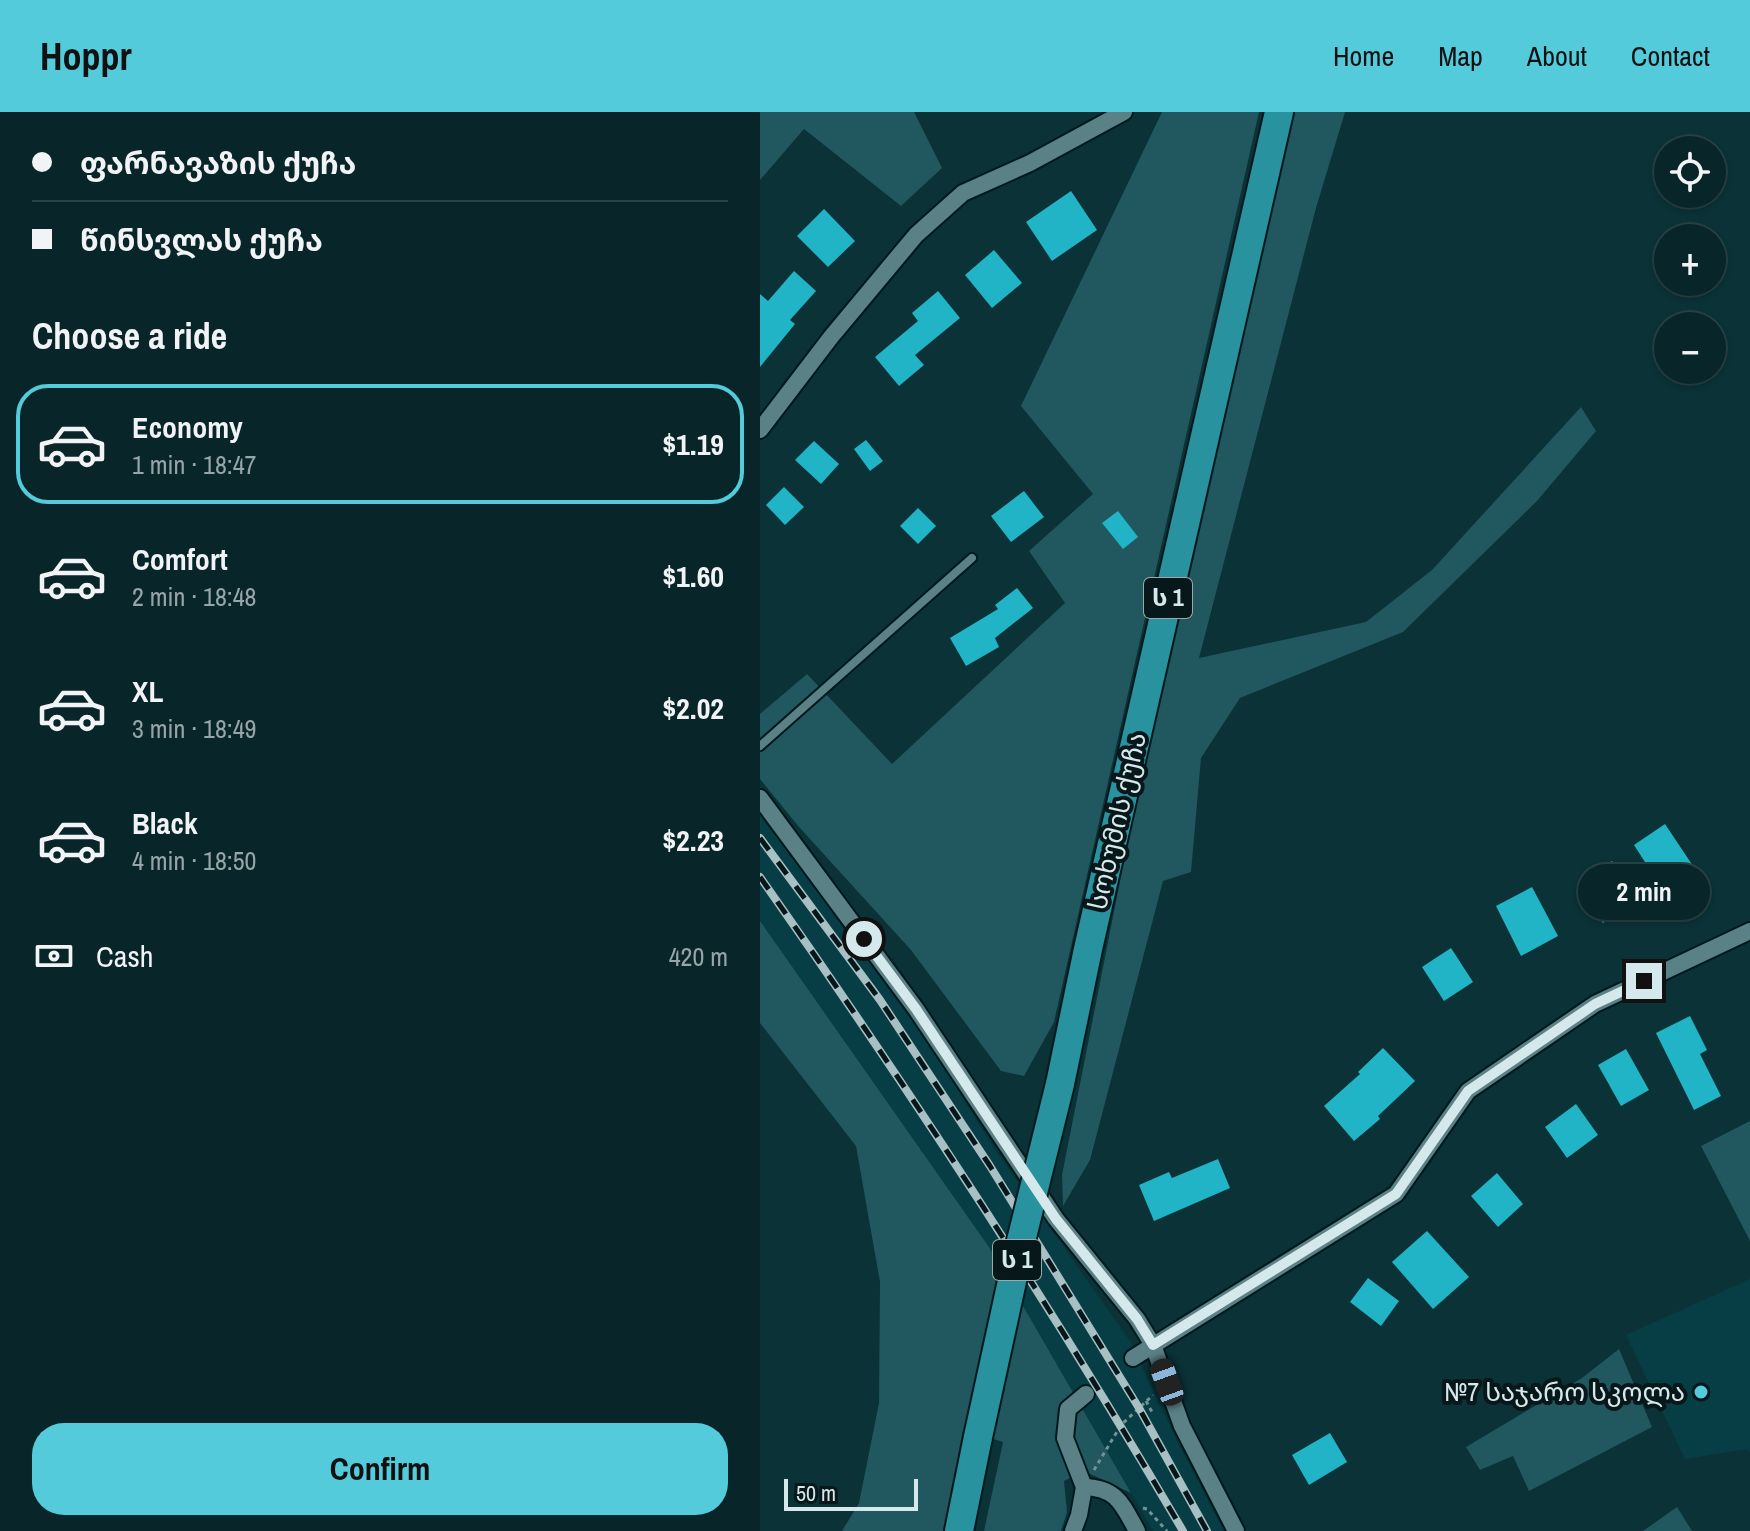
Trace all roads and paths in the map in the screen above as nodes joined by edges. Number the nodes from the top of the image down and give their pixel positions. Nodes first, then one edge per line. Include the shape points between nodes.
1 (1124, 112) edge
2 (1279, 112) edge
3 (760, 430) edge
4 (972, 558) dead end
5 (760, 746) edge
6 (760, 798) edge
7 (1750, 931) edge
8 (1153, 1345) junction
9 (1133, 1358) dead end
10 (1167, 1382) junction
11 (1086, 1394) dead end
12 (1146, 1401) junction
13 (1153, 1414) dead end
14 (1084, 1487) junction
15 (959, 1531) edge
16 (1073, 1531) edge
17 (1137, 1531) edge
18 (1236, 1531) edge

1 - 3 street via 963,193 916,235
2 - 15 highway, სოხუმის ქუჩა / ს 1, bridge
4 - 5 lane
6 - 8 street via 916,1009 1056,1219
7 - 8 street via 1595,1004 1468,1091 1396,1194
8 - 9 street
8 - 10 street
10 - 12 path
10 - 18 street via 1182,1426
11 - 14 street via 1068,1409 1065,1438
12 - 13 path
12 - 14 path via 1121,1425
14 - 16 street
14 - 17 street via 1103,1487 1120,1501

